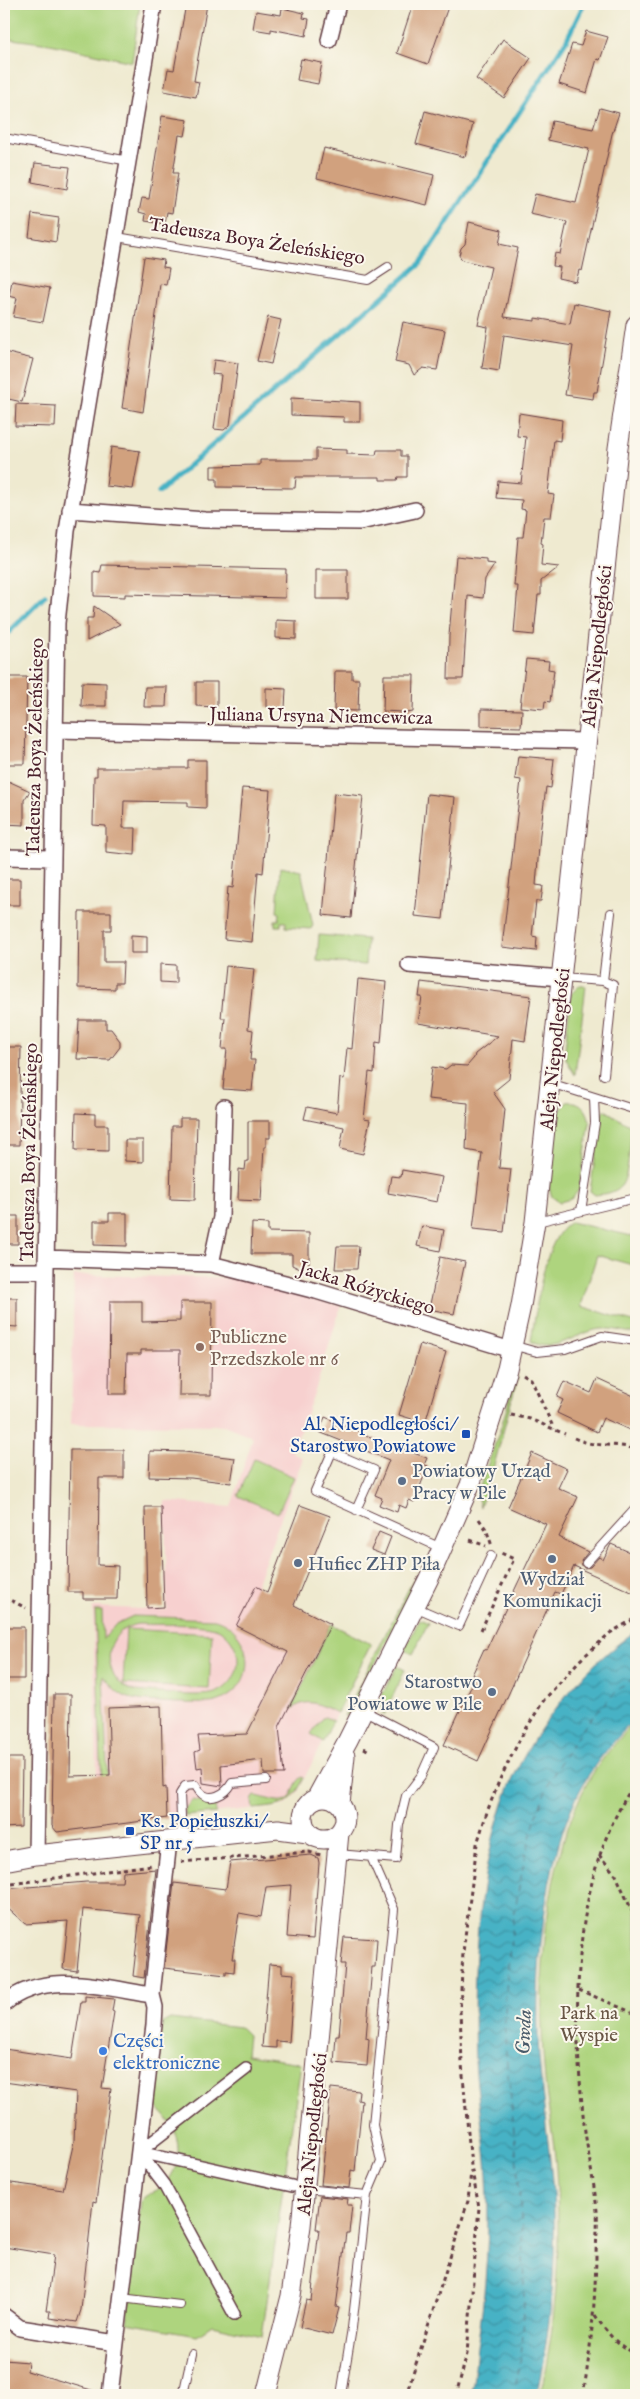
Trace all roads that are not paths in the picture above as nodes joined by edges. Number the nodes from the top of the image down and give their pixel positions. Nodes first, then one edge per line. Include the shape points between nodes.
1 (154, 4) edge
2 (338, 4) edge
3 (329, 40) dead end
4 (4, 138) edge
5 (129, 161) junction
6 (117, 237) junction
7 (388, 266) dead end
8 (636, 325) edge
9 (70, 510) junction
10 (415, 510) dead end
11 (54, 730) junction
12 (586, 741) junction
13 (4, 857) edge
14 (52, 858) junction
15 (611, 913) dead end
16 (409, 965) dead end
17 (561, 978) junction
18 (603, 980) junction
19 (604, 1075) dead end
20 (550, 1083) junction
21 (594, 1097) junction
22 (224, 1107) dead end
23 (636, 1110) edge
24 (636, 1198) edge
25 (581, 1211) junction
26 (535, 1222) junction
27 (211, 1264) junction
28 (46, 1265) junction
29 (4, 1270) edge
30 (636, 1341) edge
31 (512, 1348) junction
32 (636, 1508) edge
33 (356, 1510) junction
34 (443, 1548) junction
35 (492, 1553) road end
36 (586, 1563) dead end
37 (415, 1607) junction
38 (363, 1710) junction
39 (348, 1740) junction
40 (266, 1780) dead end
41 (316, 1799) junction
42 (340, 1804) junction
43 (303, 1814) junction
44 (278, 1829) junction
45 (323, 1835) junction
46 (176, 1840) junction
47 (36, 1855) junction
48 (371, 1858) junction
49 (4, 1861) edge
50 (332, 1861) junction
51 (152, 1995) junction
52 (4, 2004) edge
53 (246, 2069) dead end
54 (139, 2152) junction
55 (299, 2187) junction
56 (367, 2195) junction
57 (121, 2298) junction
58 (180, 2305) dead end
59 (234, 2314) dead end
60 (4, 2316) edge
61 (116, 2343) junction
62 (192, 2354) dead end
63 (110, 2395) edge
64 (183, 2395) edge
65 (266, 2395) edge
66 (341, 2395) edge

1 - 5 street, Tadeusza Boya Żeleńskiego
2 - 3 street
4 - 5 lane
5 - 6 street, Tadeusza Boya Żeleńskiego
6 - 7 lane, Tadeusza Boya Żeleńskiego via 368,280
6 - 9 street, Tadeusza Boya Żeleńskiego
8 - 12 street, Aleja Niepodległości via 618,448
9 - 10 street via 205,520 360,522
9 - 11 street, Tadeusza Boya Żeleńskiego via 57,623
11 - 12 street, Juliana Ursyna Niemcewicza
11 - 14 street, Tadeusza Boya Żeleńskiego
12 - 17 street, Aleja Niepodległości
13 - 14 street
14 - 28 street, Tadeusza Boya Żeleńskiego
15 - 18 lane
16 - 17 street
17 - 18 lane
17 - 20 street, Aleja Niepodległości
18 - 19 lane via 613,985
20 - 21 lane
20 - 26 street, Aleja Niepodległości
21 - 23 lane
21 - 25 lane via 595,1122
22 - 27 street via 221,1217
24 - 25 lane
25 - 26 lane
26 - 31 street, Aleja Niepodległości
27 - 28 street, Jacka Różyckiego
27 - 31 street, Jacka Różyckiego
28 - 29 street, Jacka Różyckiego
28 - 47 street, Tadeusza Boya Żeleńskiego
30 - 31 lane via 602,1336 565,1349 537,1352
31 - 34 street, Aleja Niepodległości via 486,1438
32 - 36 lane
33 - 33 lane via 315,1491 332,1452 374,1470
33 - 34 lane
34 - 37 street, Aleja Niepodległości
35 - 37 lane via 458,1626
37 - 38 street, Aleja Niepodległości
38 - 39 street, Aleja Niepodległości
38 - 48 lane via 434,1747 421,1776 406,1796 396,1859
39 - 41 street, Aleja Niepodległości
39 - 42 street, Aleja Niepodległości
40 - 46 lane via 232,1783 224,1794 218,1796 206,1796 195,1785 185,1786 180,1794
41 - 42 street via 328,1797
41 - 43 street via 310,1802
42 - 45 street via 345,1822
43 - 44 street
43 - 45 street
44 - 45 street
44 - 46 street
45 - 50 street, Aleja Niepodległości
46 - 47 street
46 - 51 street via 167,1863
47 - 49 street
48 - 50 lane
48 - 56 lane via 394,1908 374,2125 381,2162
50 - 55 street, Aleja Niepodległości
51 - 52 street via 50,1984 32,1988
51 - 54 street via 154,2025
53 - 54 street
54 - 55 street
54 - 57 street
54 - 59 street via 164,2185
55 - 56 lane
55 - 65 street, Aleja Niepodległości via 291,2296
56 - 66 lane
57 - 58 lane
57 - 61 street
60 - 61 street via 20,2328
61 - 63 street
62 - 64 lane

